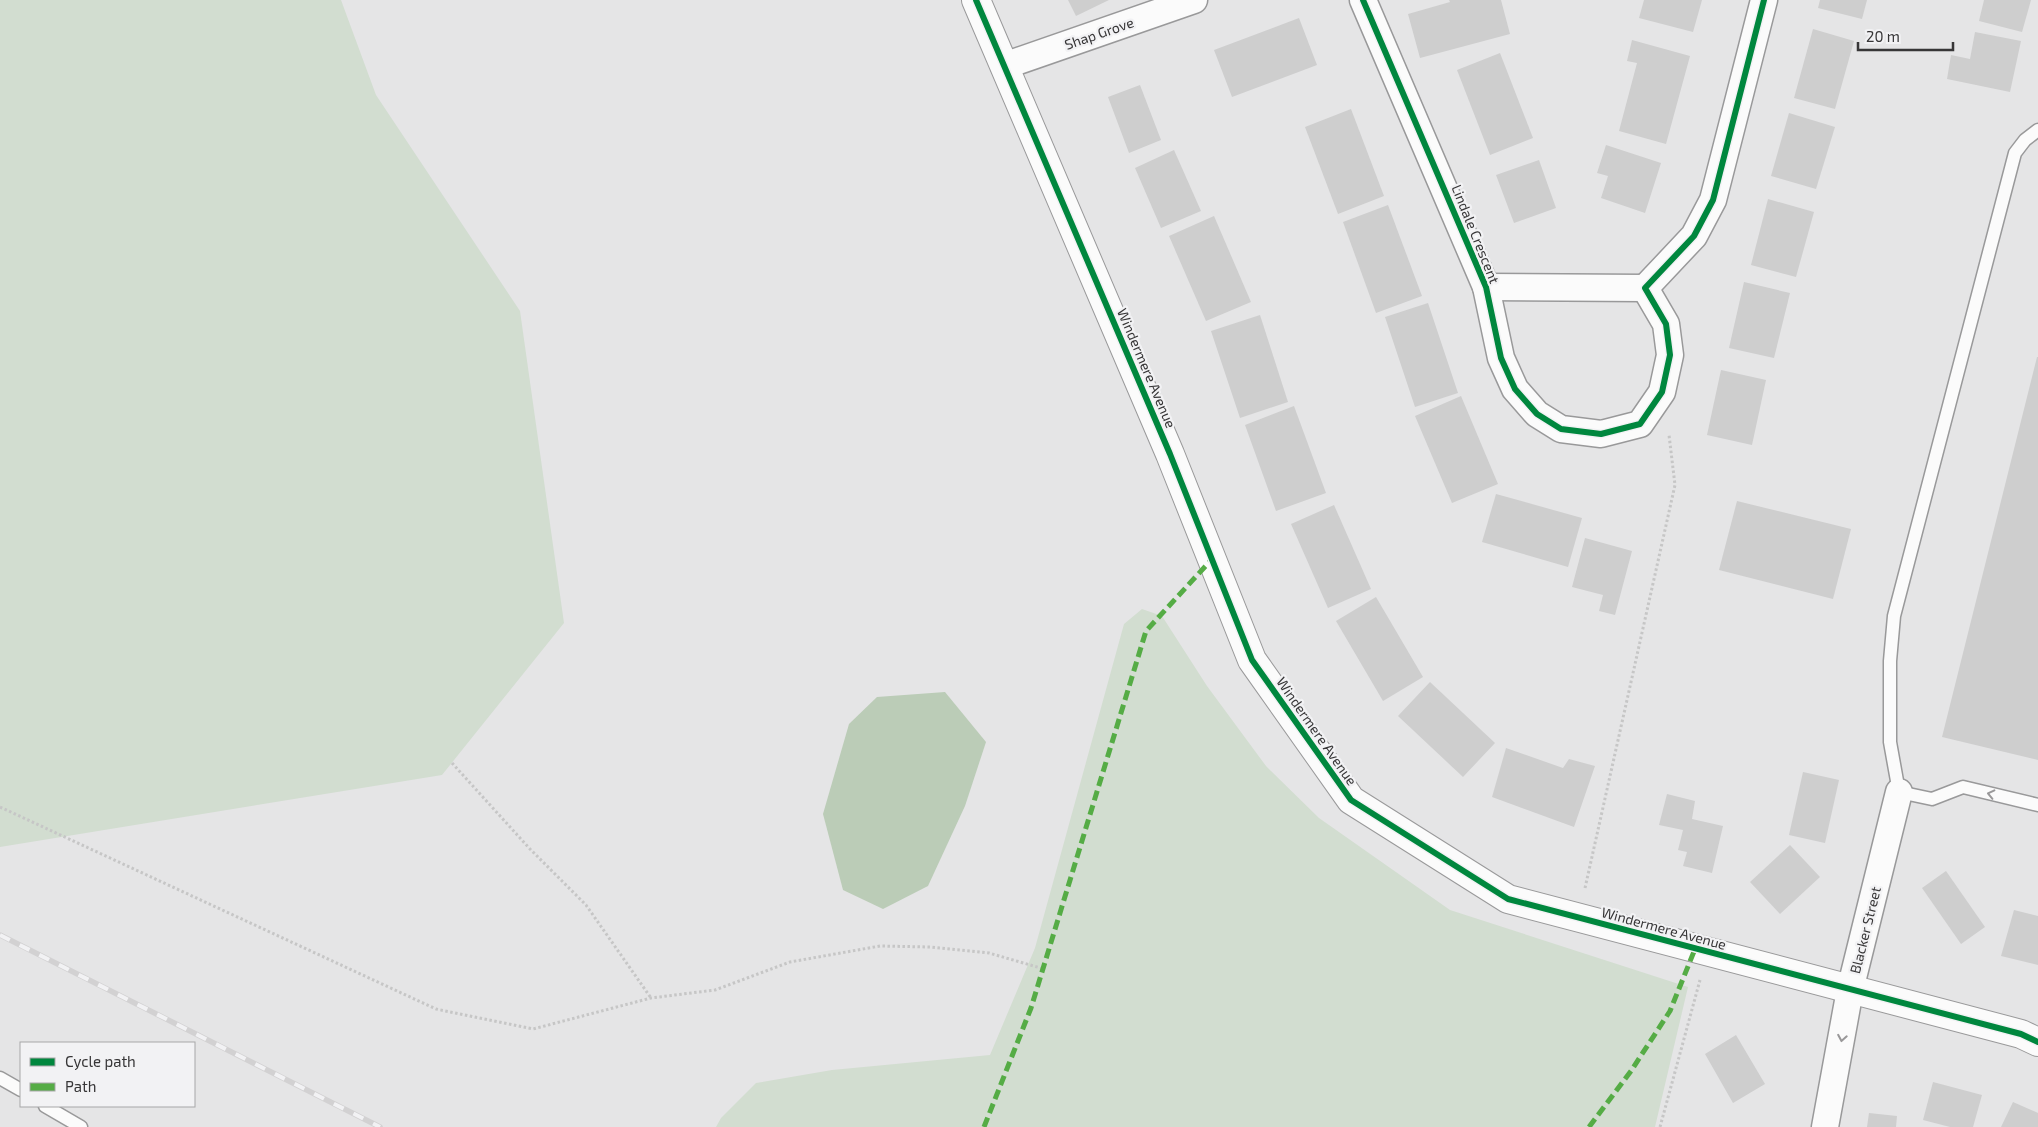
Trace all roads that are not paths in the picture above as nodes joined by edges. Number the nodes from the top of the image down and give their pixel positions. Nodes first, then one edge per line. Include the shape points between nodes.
1 (976, 0) edge
2 (1194, 0) edge
3 (1364, 0) edge
4 (1764, 0) edge
5 (1004, 66) junction
6 (2038, 130) edge
7 (1486, 287) junction
8 (1645, 288) junction
9 (1900, 792) junction
10 (2038, 805) edge
11 (1850, 990) junction
12 (2038, 1042) edge
13 (0, 1078) edge
14 (20, 1089) edge
15 (47, 1107) edge
16 (82, 1127) edge
17 (1826, 1127) edge

1 - 5 street, Windermere Avenue
2 - 5 street, Shap Grove
3 - 7 street, Lindale Crescent
4 - 8 street via 1713,200 1694,236
5 - 11 street, Windermere Avenue via 1170,454 1252,660 1351,800 1508,899
6 - 9 lane via 2015,153 1894,616 1890,661 1890,742
7 - 8 street
7 - 8 street, Lindale Crescent via 1501,358 1516,389 1537,414 1561,429 1601,434 1640,424 1662,392 1670,355 1666,324
10 -> 9 lane via 1963,787 1932,799
9 - 11 street, Blacker Street
11 - 12 street, Windermere Avenue via 2021,1034
11 -> 17 street, Blacker Street
13 - 14 lane
15 - 16 lane

